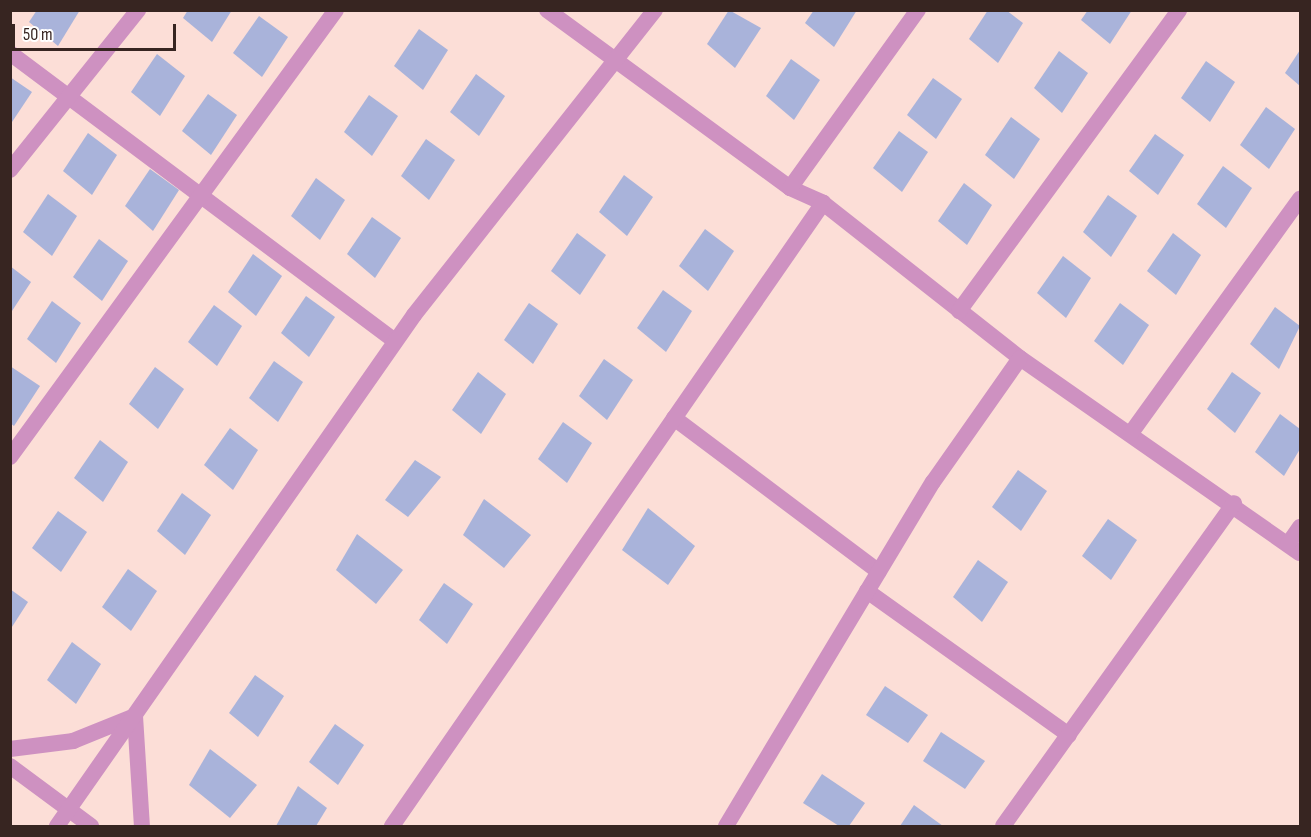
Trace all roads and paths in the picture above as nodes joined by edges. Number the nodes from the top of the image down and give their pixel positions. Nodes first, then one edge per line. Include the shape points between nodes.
1 (138, 10) edge
2 (336, 10) edge
3 (548, 10) edge
4 (655, 10) edge
5 (918, 10) edge
6 (1179, 10) edge
7 (10, 53) edge
8 (616, 63) junction
9 (71, 97) junction
10 (10, 170) edge
11 (790, 188) junction
12 (200, 194) junction
13 (1300, 199) edge
14 (823, 203) junction
15 (959, 311) junction
16 (395, 341) junction
17 (1020, 358) junction
18 (674, 418) junction
19 (1131, 433) junction
20 (10, 457) edge
21 (1234, 503) junction
22 (1300, 527) edge
23 (1294, 549) edge
24 (879, 572) junction
25 (867, 591) junction
26 (135, 716) junction
27 (1069, 735) junction
28 (10, 749) edge
29 (10, 766) edge
30 (67, 811) junction
31 (57, 826) edge
32 (91, 826) edge
33 (142, 826) edge
34 (392, 826) edge
35 (726, 826) edge
36 (1003, 826) edge

1 - 9 street
2 - 12 street
3 - 8 street
4 - 8 street
5 - 11 street
6 - 15 street
7 - 9 street
8 - 11 street
8 - 16 street
9 - 10 street
9 - 12 street
11 - 14 street
12 - 16 street
12 - 20 street
13 - 19 street
14 - 15 street
14 - 18 street
15 - 17 street
16 - 26 street
17 - 19 street
17 - 24 street via 933,482
18 - 24 street
18 - 34 street
19 - 21 street
21 - 23 street
21 - 27 street
22 - 23 street
24 - 25 street
25 - 27 street
25 - 35 street
26 - 28 street via 73,741
26 - 30 street
26 - 33 street
27 - 36 street
29 - 30 street
30 - 31 street
30 - 32 street

